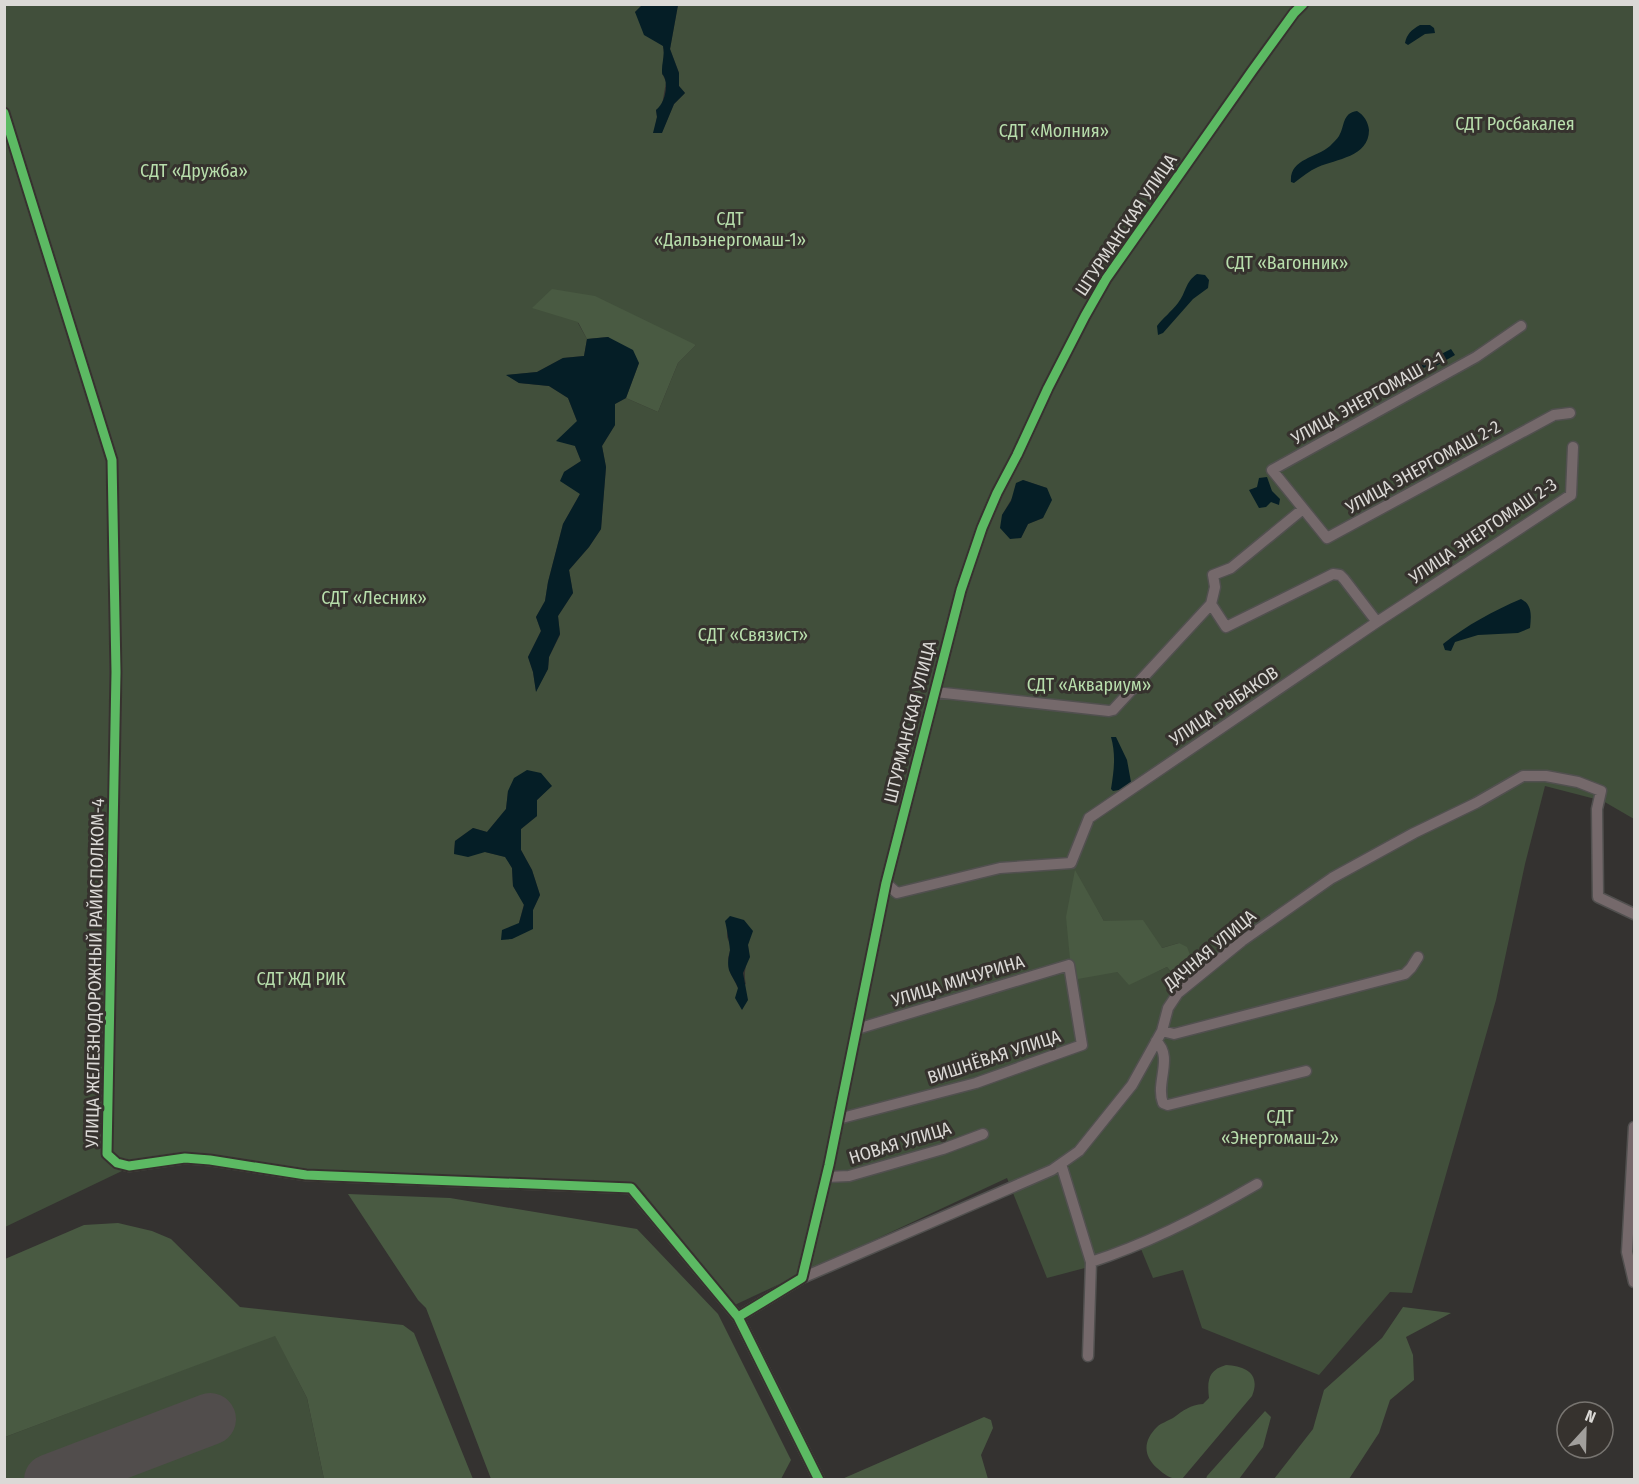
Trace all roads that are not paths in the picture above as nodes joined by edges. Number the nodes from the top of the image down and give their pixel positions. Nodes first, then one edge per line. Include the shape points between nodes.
1 (1303, 4) edge
2 (4, 113) edge
3 (1521, 326) dead end
4 (1570, 413) dead end
5 (1574, 447) dead end
6 (1304, 509) junction
7 (1211, 604) junction
8 (1377, 622) junction
9 (935, 692) junction
10 (886, 883) junction
11 (1635, 914) edge
12 (1418, 957) dead end
13 (1069, 965) joint
14 (857, 1029) junction
15 (1159, 1036) junction
16 (1305, 1071) dead end
17 (838, 1119) junction
18 (1635, 1127) edge
19 (983, 1134) dead end
20 (1061, 1164) junction
21 (826, 1177) junction
22 (1257, 1184) dead end
23 (1091, 1262) junction
24 (802, 1278) junction
25 (1635, 1282) edge
26 (738, 1317) junction
27 (1088, 1356) dead end
28 (819, 1479) edge

1 - 9 street, ШТУРМАНСКАЯ УЛИЦА via 1133,239 1085,316 982,528 961,590
2 - 26 street, УЛИЦА ЖЕЛЕЗНОДОРОЖНЫЙ РАЙИСПОЛКОМ-4 via 112,460 116,672 107,1154 117,1163 129,1166 185,1158 306,1175 631,1188
3 - 6 street, УЛИЦА ЭНЕРГОМАШ 2-1 via 1476,357 1272,470
4 - 6 street, УЛИЦА ЭНЕРГОМАШ 2-2 via 1554,415 1328,538
5 - 8 street, УЛИЦА ЭНЕРГОМАШ 2-3 via 1571,495
6 - 7 street via 1230,568 1213,575
7 - 8 street via 1226,627 1333,574 1344,579
7 - 9 street via 1110,711
8 - 10 street, УЛИЦА РЫБАКОВ via 1089,818 1071,863 1000,868 897,893
9 - 10 street, ШТУРМАНСКАЯ УЛИЦА
10 - 14 street, ШТУРМАНСКАЯ УЛИЦА
11 - 15 street, ДАЧНАЯ УЛИЦА via 1598,897 1597,809 1601,791 1568,780 1523,776 1332,878 1242,941 1174,997
12 - 15 street via 1405,974
13 - 14 street, УЛИЦА МИЧУРИНА
13 - 17 street, ВИШНЁВАЯ УЛИЦА via 1082,1045 976,1083
14 - 17 street, ШТУРМАНСКАЯ УЛИЦА
15 - 16 street via 1164,1055 1161,1096 1168,1105
15 - 20 street, ДАЧНАЯ УЛИЦА via 1132,1085 1079,1151
17 - 21 street, ШТУРМАНСКАЯ УЛИЦА
18 - 25 street via 1627,1252
19 - 21 street, НОВАЯ УЛИЦА via 849,1176
20 - 23 street
20 - 24 street, ДАЧНАЯ УЛИЦА
21 - 24 street, ШТУРМАНСКАЯ УЛИЦА
22 - 23 street via 1162,1234
23 - 27 street
24 - 26 street
26 - 28 street

